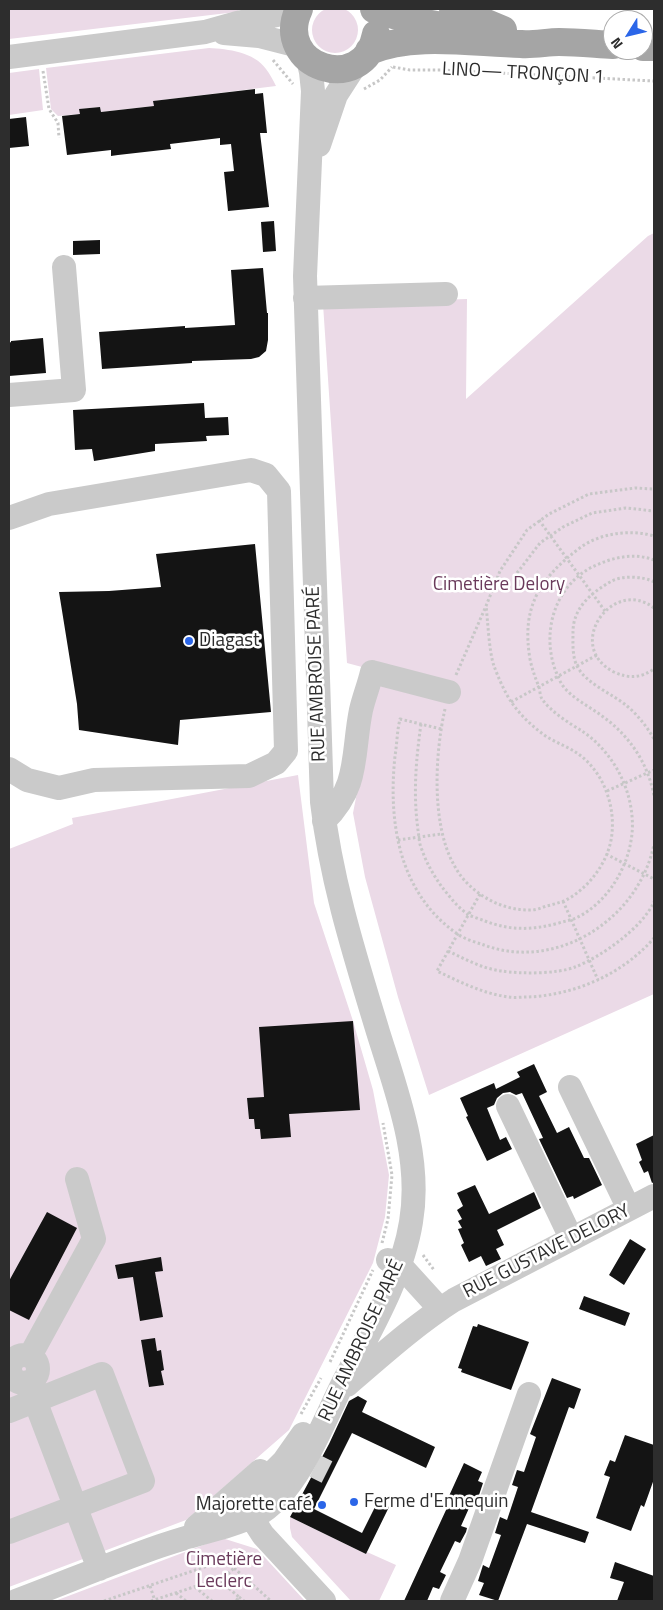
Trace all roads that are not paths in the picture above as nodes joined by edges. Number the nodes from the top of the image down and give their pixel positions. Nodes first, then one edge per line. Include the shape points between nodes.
1 (294, 9) edge
2 (299, 9) edge
3 (372, 9) edge
4 (453, 9) edge
5 (503, 30) junction
6 (205, 32) junction
7 (559, 42) junction
8 (603, 44) edge
9 (303, 52) junction
10 (9, 57) edge
11 (363, 57) junction
12 (310, 181) junction
13 (64, 267) dead end
14 (446, 294) dead end
15 (305, 298) junction
16 (9, 395) edge
17 (9, 518) edge
18 (449, 692) road end
19 (9, 769) edge
20 (324, 821) junction
21 (570, 1087) dead end
22 (508, 1106) dead end
23 (77, 1179) dead end
24 (654, 1196) edge
25 (629, 1209) junction
26 (571, 1238) junction
27 (394, 1263) junction
28 (440, 1309) junction
29 (31, 1392) junction
30 (338, 1393) junction
31 (529, 1394) dead end
32 (9, 1411) edge
33 (309, 1420) junction
34 (286, 1489) junction
35 (76, 1507) junction
36 (252, 1518) junction
37 (196, 1527) junction
38 (9, 1532) edge
39 (159, 1546) junction
40 (99, 1569) junction
41 (16, 1601) edge
42 (324, 1601) edge
43 (330, 1601) edge
44 (339, 1601) edge
45 (452, 1601) edge

1 - 6 street
2 - 9 main road via 294,26 295,38
3 - 5 main road via 443,27
3 - 11 main road via 376,29 374,42
4 - 5 main road
5 - 7 main road
6 - 9 street via 253,35
6 - 10 street
7 - 8 main road, LINO— TRONÇON 1
7 - 11 main road via 419,41 390,44
9 - 11 main road via 318,66 331,69 344,68
9 - 12 street, RUE AMBROISE PARÉ via 311,72 313,91
11 - 12 street, RUE AMBROISE PARÉ via 343,82 333,103
12 - 15 street, RUE AMBROISE PARÉ
13 - 16 street via 74,390
14 - 15 street
15 - 20 street, RUE AMBROISE PARÉ
17 - 19 street via 48,504 251,470 266,475 279,491 286,751 276,763 249,776 94,780 59,788 27,780
18 - 20 street via 372,672 361,710 355,762 347,789 336,809
20 - 27 street, RUE AMBROISE PARÉ via 339,897 400,1104 411,1156 414,1202 408,1238
21 - 25 street
22 - 26 street
23 - 29 street via 94,1239 30,1356 37,1362 38,1371
24 - 25 street, RUE GUSTAVE DELORY
25 - 26 street, RUE GUSTAVE DELORY
26 - 28 street, RUE GUSTAVE DELORY
27 - 28 street
27 - 30 street, RUE AMBROISE PARÉ via 394,1280
27 - 33 street, RUE AMBROISE PARÉ via 376,1288
28 - 30 street, RUE GUSTAVE DELORY
29 - 32 street
29 - 35 street
29 - 35 street via 102,1374 143,1481
30 - 34 street, RUE AMBROISE PARÉ via 309,1464
31 - 45 street via 470,1561
33 - 36 street, RUE AMBROISE PARÉ via 292,1452 254,1493 250,1505
33 - 37 street, RUE AMBROISE PARÉ via 290,1446
34 - 36 street, RUE AMBROISE PARÉ
34 - 44 street, RUE AMBROISE PARÉ via 278,1509 277,1526 284,1540
35 - 38 street
35 - 40 street
36 - 37 street via 231,1516
36 - 39 street
36 - 42 street via 263,1535
36 - 43 street
37 - 39 street
39 - 40 street
40 - 41 street

